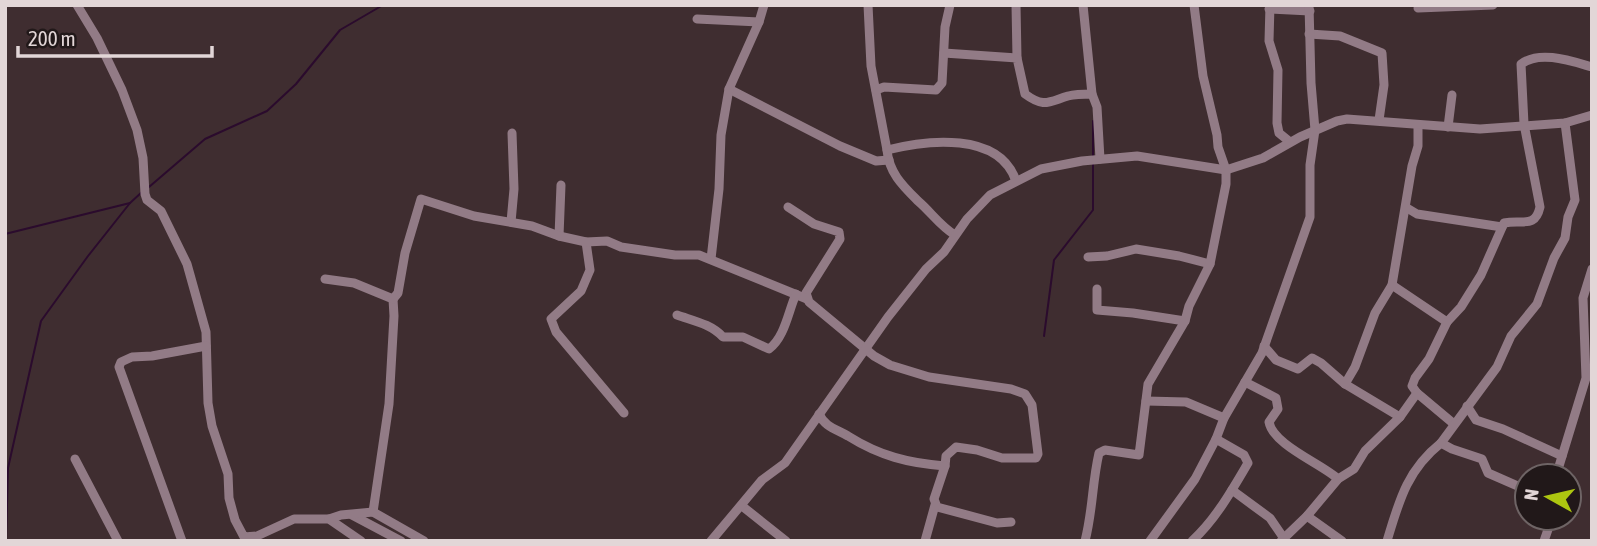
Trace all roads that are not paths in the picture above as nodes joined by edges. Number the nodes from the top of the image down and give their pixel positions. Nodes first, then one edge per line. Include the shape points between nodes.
1 (77, 5) edge
2 (764, 5) edge
3 (868, 5) edge
4 (950, 5) edge
5 (1016, 5) edge
6 (1083, 5) edge
7 (1194, 5) edge
8 (1493, 5) edge
9 (1269, 7) edge
10 (1309, 8) edge
11 (1419, 8) dead end
12 (697, 19) dead end
13 (759, 22) junction
14 (1309, 34) junction
15 (944, 53) junction
16 (1017, 58) junction
17 (1592, 67) edge
18 (729, 89) junction
19 (876, 90) junction
20 (1092, 94) junction
21 (1452, 95) dead end
22 (1592, 115) edge
23 (1379, 120) junction
24 (1565, 123) junction
25 (1524, 124) junction
26 (1418, 125) junction
27 (1448, 127) junction
28 (1315, 130) junction
29 (512, 133) dead end
30 (1290, 142) junction
31 (888, 155) junction
32 (1100, 159) junction
33 (1226, 170) junction
34 (1016, 181) junction
35 (561, 185) dead end
36 (788, 207) dead end
37 (1407, 208) junction
38 (511, 222) junction
39 (1502, 227) junction
40 (955, 235) junction
41 (559, 236) junction
42 (586, 242) junction
43 (1088, 257) dead end
44 (711, 259) junction
45 (1210, 264) junction
46 (1592, 270) edge
47 (325, 278) dead end
48 (1392, 285) junction
49 (1097, 289) dead end
50 (796, 294) junction
51 (393, 299) junction
52 (807, 299) junction
53 (677, 315) dead end
54 (1185, 321) junction
55 (1447, 322) junction
56 (206, 346) junction
57 (1264, 346) junction
58 (865, 348) junction
59 (1245, 382) junction
60 (1345, 384) junction
61 (1417, 393) junction
62 (1146, 401) junction
63 (1467, 406) junction
64 (624, 413) dead end
65 (819, 414) junction
66 (1400, 417) junction
67 (1224, 418) junction
68 (1454, 424) junction
69 (1216, 439) junction
70 (1441, 443) junction
71 (1562, 456) junction
72 (75, 459) dead end
73 (1560, 462) edge
74 (946, 466) junction
75 (1338, 479) junction
76 (1513, 484) edge
77 (1232, 490) junction
78 (935, 505) junction
79 (742, 506) junction
80 (373, 512) junction
81 (352, 515) junction
82 (1307, 516) junction
83 (329, 519) junction
84 (1011, 522) dead end
85 (241, 539) edge
86 (1282, 539) edge
87 (118, 541) edge
88 (182, 541) edge
89 (361, 541) edge
90 (401, 541) edge
91 (424, 541) edge
92 (711, 541) edge
93 (786, 541) edge
94 (925, 541) edge
95 (1085, 541) edge
96 (1150, 541) edge
97 (1192, 541) edge
98 (1342, 541) edge
99 (1387, 541) edge

1 - 56 street via 122,90 143,158 145,194 161,211 187,264
2 - 13 street
3 - 19 street via 870,66
4 - 15 street
5 - 16 street
6 - 20 street
7 - 33 street via 1203,76
8 - 11 street
9 - 10 street
9 - 30 street via 1269,41 1278,70 1277,124
10 - 14 street
12 - 13 street
13 - 18 street
14 - 23 street via 1340,36 1382,53
14 - 28 street
15 - 16 street
15 - 19 street via 942,83 936,90
16 - 20 street via 1025,94 1036,102
17 - 25 street via 1565,59 1523,62
18 - 31 street via 876,161
18 - 44 street
19 - 31 street
20 - 32 street
21 - 27 street
22 - 24 street
23 - 26 street
23 - 28 street via 1347,119
24 - 25 street
24 - 63 street via 1575,200 1565,238 1537,304
25 - 27 street via 1488,129
25 - 39 street via 1540,206 1534,220 1507,222
26 - 27 street
26 - 37 street
28 - 30 street
28 - 57 street via 1310,217
29 - 38 street
30 - 33 street via 1263,158
31 - 34 street via 925,142 983,147 1012,170
31 - 40 street via 901,186
32 - 33 street via 1150,157
32 - 34 street via 1061,163
33 - 45 street
34 - 40 street via 990,195
35 - 41 street
36 - 52 street via 814,224 839,232
37 - 39 street via 1417,214
37 - 48 street
38 - 41 street
38 - 51 street via 421,200
39 - 55 street via 1481,275
40 - 58 street
41 - 42 street
42 - 44 street via 607,241 621,247
42 - 64 street via 590,270 581,290 551,319 556,332
43 - 45 street via 1136,249
44 - 50 street
45 - 54 street
46 - 71 street via 1583,298 1586,379
47 - 51 street via 354,283
48 - 55 street
48 - 60 street
49 - 54 street via 1097,310
50 - 52 street
50 - 53 street via 785,326 769,349 743,337 723,337 705,324
51 - 80 street via 389,404
52 - 58 street
54 - 62 street via 1148,384
55 - 61 street via 1413,383
56 - 85 street via 212,426 228,474 229,498
56 - 88 street via 129,358 119,367
57 - 59 street
57 - 60 street via 1276,360 1298,369 1312,358
58 - 65 street
58 - 74 street via 904,371 1011,389 1029,398 1038,440 1036,458 1002,458 957,447 946,456
59 - 67 street
59 - 75 street via 1276,398 1278,409 1269,422 1275,435
60 - 66 street
61 - 66 street
61 - 68 street
62 - 67 street via 1186,402
62 - 95 street via 1139,455 1099,453
63 - 68 street
63 - 71 street via 1476,420
65 - 74 street via 826,425 867,448 903,460
65 - 79 street via 785,463 762,480
66 - 75 street via 1365,451 1354,469
67 - 69 street
68 - 70 street
69 - 77 street via 1247,458
69 - 96 street via 1195,479
70 - 76 street via 1482,460 1489,473
70 - 99 street via 1408,480
71 - 73 street
72 - 87 street
74 - 78 street
75 - 82 street
77 - 86 street via 1270,518
77 - 97 street
78 - 84 street via 997,523
78 - 94 street
79 - 92 street
79 - 93 street
80 - 81 street
80 - 91 street
81 - 83 street
81 - 90 street
82 - 86 street
82 - 98 street
83 - 85 street via 294,519
83 - 89 street

